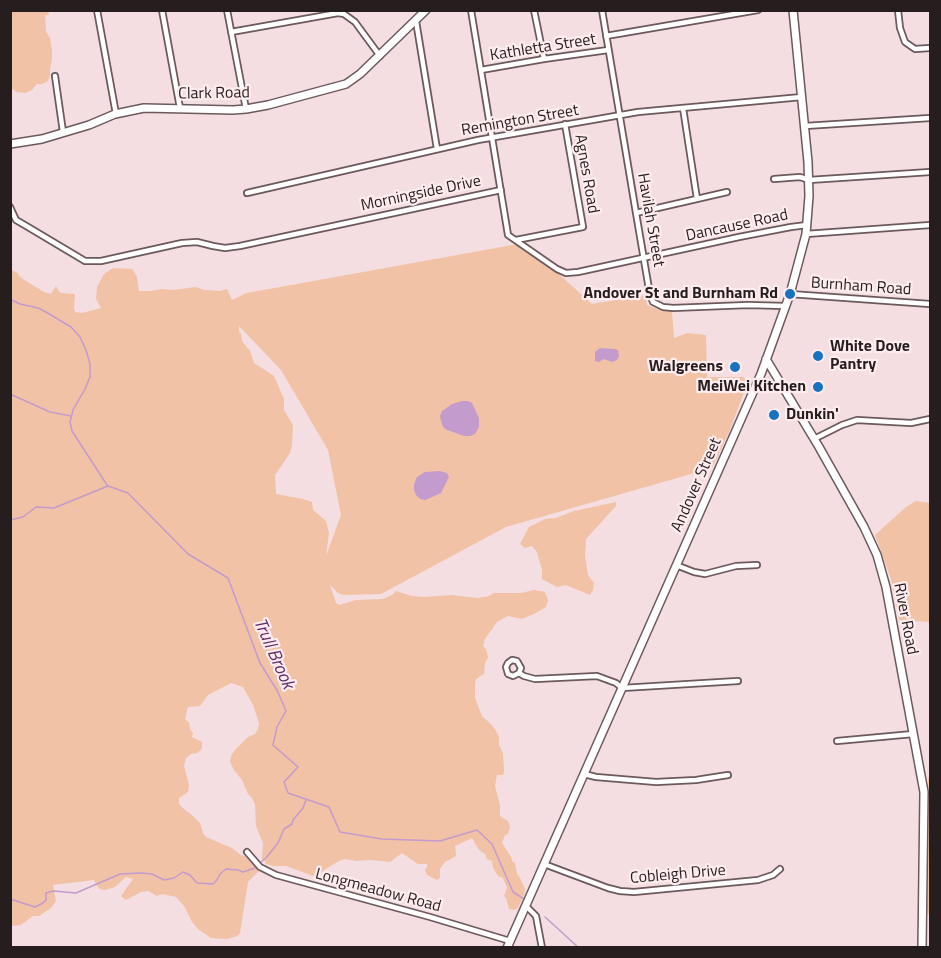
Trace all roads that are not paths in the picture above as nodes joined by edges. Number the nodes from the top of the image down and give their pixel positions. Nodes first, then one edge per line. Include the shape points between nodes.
1 (96, 10) edge
2 (162, 10) edge
3 (227, 10) edge
4 (426, 10) edge
5 (471, 10) edge
6 (534, 10) edge
7 (602, 10) edge
8 (758, 10) edge
9 (794, 10) edge
10 (898, 10) edge
11 (416, 21) junction
12 (231, 32) junction
13 (606, 36) junction
14 (930, 48) edge
15 (609, 50) junction
16 (380, 56) junction
17 (544, 59) junction
18 (481, 70) junction
19 (55, 76) dead end
20 (802, 97) junction
21 (180, 108) junction
22 (683, 108) junction
23 (246, 109) junction
24 (116, 114) junction
25 (619, 115) junction
26 (930, 118) edge
27 (566, 124) junction
28 (805, 126) junction
29 (63, 132) junction
30 (492, 137) junction
31 (10, 144) edge
32 (437, 149) junction
33 (930, 172) edge
34 (774, 179) dead end
35 (809, 180) junction
36 (501, 190) junction
37 (727, 192) dead end
38 (247, 193) dead end
39 (697, 199) junction
40 (10, 207) edge
41 (636, 213) junction
42 (807, 225) junction
43 (930, 225) edge
44 (806, 234) junction
45 (516, 240) junction
46 (644, 258) junction
47 (790, 294) junction
48 (930, 304) edge
49 (785, 306) junction
50 (766, 359) junction
51 (930, 419) edge
52 (814, 439) junction
53 (676, 565) junction
54 (757, 565) dead end
55 (519, 673) dead end
56 (738, 681) dead end
57 (622, 688) junction
58 (914, 734) junction
59 (837, 741) dead end
60 (584, 774) junction
61 (728, 775) dead end
62 (248, 852) dead end
63 (544, 864) junction
64 (780, 869) dead end
65 (526, 906) junction
66 (509, 944) edge
67 (542, 948) edge
68 (922, 948) edge

1 - 24 street
2 - 21 street
3 - 12 street
4 - 11 main road, Clark Road
5 - 18 street
6 - 17 street
7 - 13 street, Havilah Street
8 - 13 street
9 - 20 main road, Andover Street
10 - 14 street via 905,42 915,49
11 - 16 main road, Clark Road
11 - 32 street
12 - 16 street via 338,12 355,22
12 - 23 street
13 - 15 street, Havilah Street
15 - 17 street, Kathletta Street
15 - 25 street, Havilah Street
16 - 23 main road, Clark Road via 346,84
17 - 18 street, Kathletta Street
18 - 30 street
19 - 29 street
20 - 22 street, Remington Street
20 - 28 main road, Andover Street
21 - 23 main road, Clark Road
21 - 24 main road, Clark Road via 144,108
22 - 25 street, Remington Street
22 - 39 street
24 - 29 main road, Clark Road
25 - 27 street, Remington Street
25 - 41 street, Havilah Street
26 - 28 street
27 - 30 street, Remington Street
27 - 45 street, Agnes Road via 583,227
28 - 35 main road, Andover Street
29 - 31 main road, Clark Road
30 - 32 street, Remington Street
30 - 36 street
32 - 38 street, Remington Street
33 - 35 street
34 - 35 street
35 - 42 main road, Andover Street
36 - 40 street, Morningside Drive via 240,246 182,243 101,261 85,261 16,220
36 - 45 street via 508,235
37 - 39 street
39 - 41 street
41 - 46 street, Havilah Street
42 - 44 main road, Andover Street
42 - 46 street, Dancause Road
43 - 44 street
44 - 47 main road, Andover Street
45 - 46 street, Dancause Road via 566,273
46 - 49 street, Havilah Street via 652,300 663,308
47 - 48 street, Burnham Road
47 - 49 main road, Andover Street
49 - 50 main road, Andover Street
50 - 52 main road, River Road
50 - 53 main road, Andover Street
51 - 52 street via 911,423 857,420
52 - 58 main road, River Road via 877,555
53 - 54 street via 705,574
53 - 57 main road, Andover Street
55 - 57 street via 541,680 597,676
56 - 57 street
57 - 60 main road, Andover Street
58 - 59 street
58 - 68 main road, River Road via 924,792
60 - 61 street via 656,782
60 - 63 main road, Andover Street
62 - 66 street, Longmeadow Road via 260,867 276,875 440,920
63 - 64 street, Cobleigh Drive via 608,888 634,892 758,880
63 - 65 main road, Andover Street
65 - 66 main road, Andover Street
65 - 67 street via 536,916

